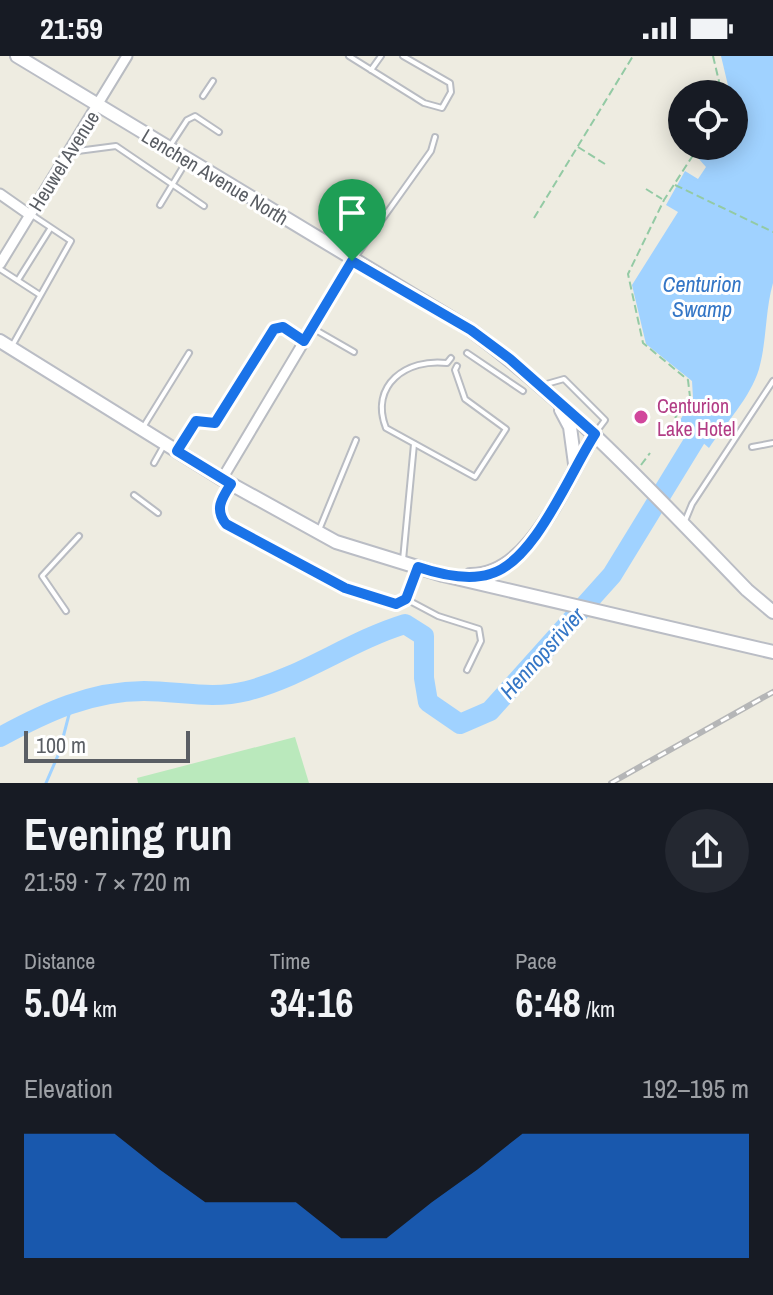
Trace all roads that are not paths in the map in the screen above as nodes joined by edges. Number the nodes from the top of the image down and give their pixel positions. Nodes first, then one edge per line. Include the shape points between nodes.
1 (17, 56) edge
2 (127, 56) edge
3 (349, 56) edge
4 (381, 56) edge
5 (403, 56) edge
6 (371, 70) junction
7 (213, 81) dead end
8 (203, 96) dead end
9 (99, 107) junction
10 (219, 132) dead end
11 (435, 137) dead end
12 (168, 149) junction
13 (70, 152) junction
14 (187, 160) junction
15 (172, 186) junction
16 (0, 194) edge
17 (160, 205) dead end
18 (204, 206) dead end
19 (30, 215) junction
20 (50, 229) junction
21 (352, 261) junction
22 (0, 266) edge
23 (18, 280) junction
24 (40, 295) junction
25 (312, 328) junction
26 (304, 341) junction
27 (5, 344) edge
28 (354, 352) dead end
29 (189, 353) dead end
30 (467, 353) dead end
31 (451, 358) dead end
32 (457, 366) dead end
33 (773, 381) edge
34 (540, 386) junction
35 (523, 391) dead end
36 (142, 429) junction
37 (595, 434) junction
38 (356, 440) dead end
39 (165, 443) junction
40 (773, 443) edge
41 (414, 444) junction
42 (752, 447) dead end
43 (177, 451) junction
44 (154, 463) dead end
45 (575, 464) junction
46 (226, 481) junction
47 (134, 495) dead end
48 (158, 513) dead end
49 (683, 524) junction
50 (318, 532) junction
51 (79, 536) dead end
52 (403, 563) junction
53 (418, 567) junction
54 (443, 575) junction
55 (406, 599) junction
56 (66, 611) dead end
57 (773, 612) edge
58 (773, 652) edge
59 (467, 670) dead end

1 - 9 main road, Lenchen Avenue North
2 - 9 street, Heuwel Avenue
3 - 6 lane
4 - 6 lane
5 - 6 lane via 450,83 442,108 424,103
7 - 8 lane
9 - 12 main road, Lenchen Avenue North
9 - 13 street, Heuwel Avenue
10 - 12 lane via 195,116
11 - 21 lane via 431,151
12 - 14 main road, Lenchen Avenue North
13 - 15 lane via 116,146
13 - 19 street, Heuwel Avenue
14 - 15 lane
14 - 21 main road, Lenchen Avenue North
15 - 17 lane
15 - 18 lane
16 - 19 street
19 - 20 lane
19 - 22 street, Heuwel Avenue
20 - 23 lane
20 - 24 lane via 71,241
21 - 25 street
21 - 34 main road, Lenchen Avenue North via 471,330
22 - 23 lane
23 - 24 lane
24 - 27 lane
25 - 26 street
25 - 28 lane
26 - 43 lane via 283,327 274,329 215,423 196,421
26 - 46 street
27 - 36 main road
29 - 36 lane
30 - 35 lane
31 - 41 lane via 399,372 382,396 379,406 386,428
32 - 41 lane via 465,399 503,424 506,432 475,477
33 - 49 lane
34 - 37 main road, Lenchen Avenue North
34 - 37 lane via 564,379 605,420
34 - 45 main road via 564,414
36 - 39 main road
37 - 45 main road
37 - 49 main road, Lenchen Avenue North
38 - 50 lane
39 - 43 main road
39 - 44 lane
40 - 42 lane
41 - 52 lane
43 - 46 main road
45 - 54 main road via 514,562 487,576
46 - 50 main road
46 - 55 lane via 219,502 226,524 365,597 396,604
47 - 48 lane
49 - 57 main road, Lenchen Avenue North
50 - 52 main road
51 - 56 lane via 42,576
52 - 53 main road
53 - 54 main road
53 - 55 lane
54 - 58 main road
55 - 59 lane via 479,629 481,641

